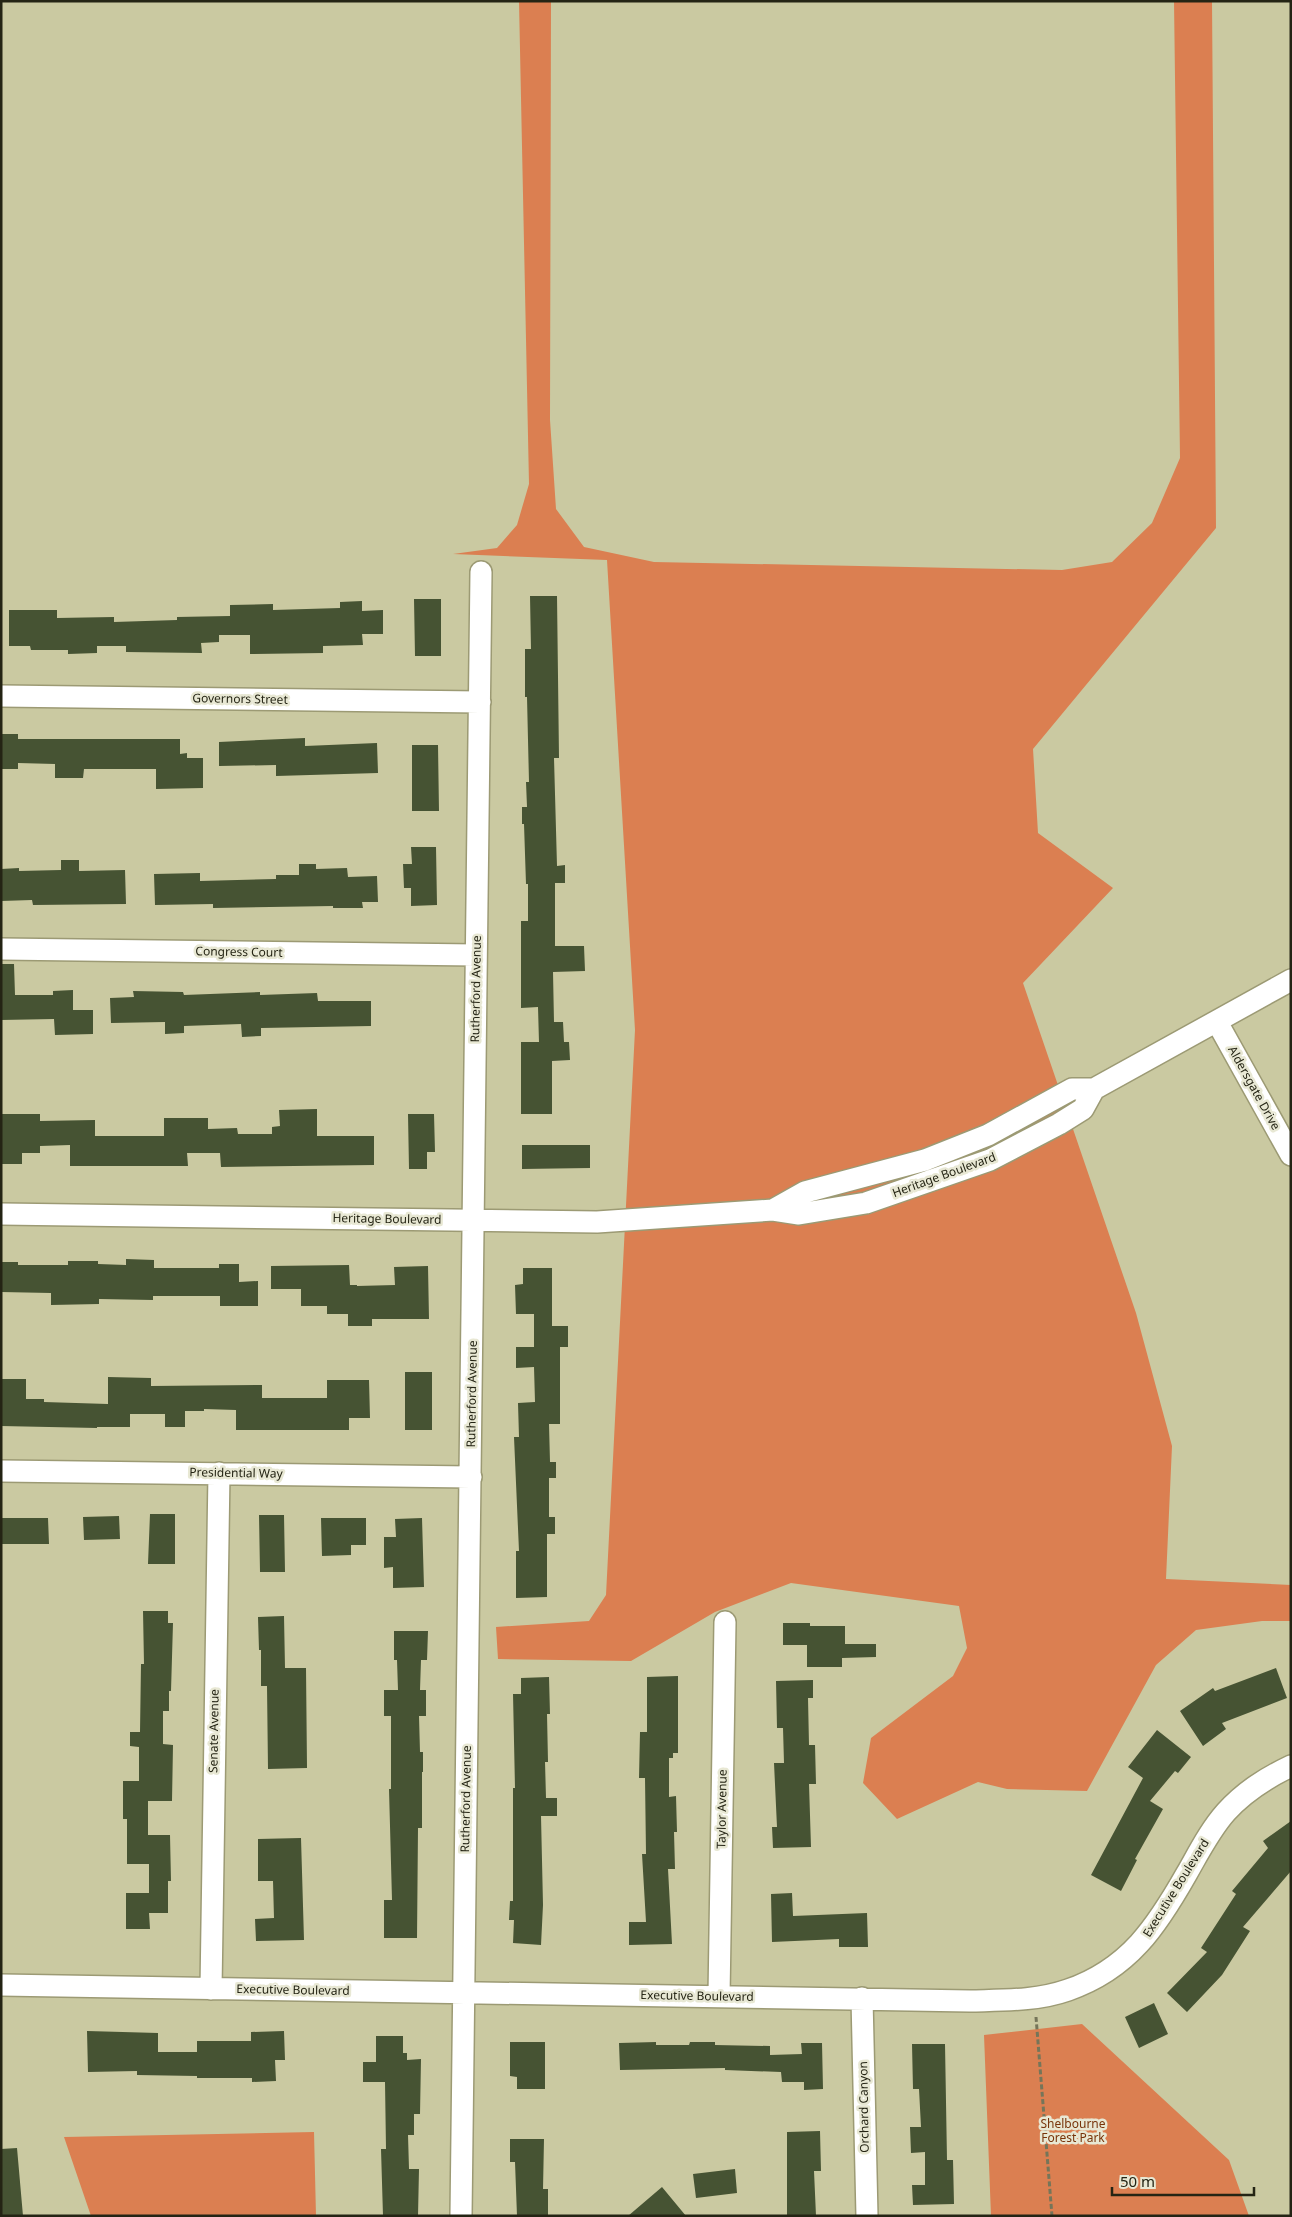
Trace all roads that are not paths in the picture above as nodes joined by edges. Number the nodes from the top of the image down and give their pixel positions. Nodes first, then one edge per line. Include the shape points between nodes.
1 (482, 572) dead end
2 (1, 696) edge
3 (480, 702) junction
4 (1, 949) edge
5 (476, 955) junction
6 (1291, 980) edge
7 (1217, 1022) junction
8 (1291, 1155) edge
9 (1, 1214) edge
10 (474, 1220) junction
11 (1, 1471) edge
12 (219, 1473) junction
13 (471, 1477) junction
14 (726, 1622) dead end
15 (1291, 1766) edge
16 (1, 1985) edge
17 (210, 1989) junction
18 (464, 1993) junction
19 (719, 1996) junction
20 (862, 1998) junction
21 (461, 2216) edge
22 (867, 2216) edge

1 - 3 street, Rutherford Avenue
2 - 3 street, Governors Street
3 - 5 street, Rutherford Avenue
4 - 5 street, Congress Court
5 - 10 street, Rutherford Avenue
6 - 7 street, Heritage Boulevard
7 - 8 street, Aldersgate Drive
7 - 10 street, Heritage Boulevard via 1094,1089 1072,1089 988,1135 925,1160 805,1192 773,1210 597,1222
9 - 10 street, Heritage Boulevard
10 - 13 street, Rutherford Avenue
11 - 12 street, Presidential Way
12 - 13 street, Presidential Way
12 - 17 street, Senate Avenue
13 - 18 street, Rutherford Avenue
14 - 19 street, Taylor Avenue
15 - 20 street, Executive Boulevard via 1258,1783 1227,1811 1202,1845 1155,1925 1128,1956 1098,1977 1068,1990 1035,1998 970,2001
16 - 17 street, Executive Boulevard
17 - 18 street, Executive Boulevard
18 - 19 street, Executive Boulevard
18 - 21 street, Rutherford Avenue
19 - 20 street, Executive Boulevard
20 - 22 street, Orchard Canyon

